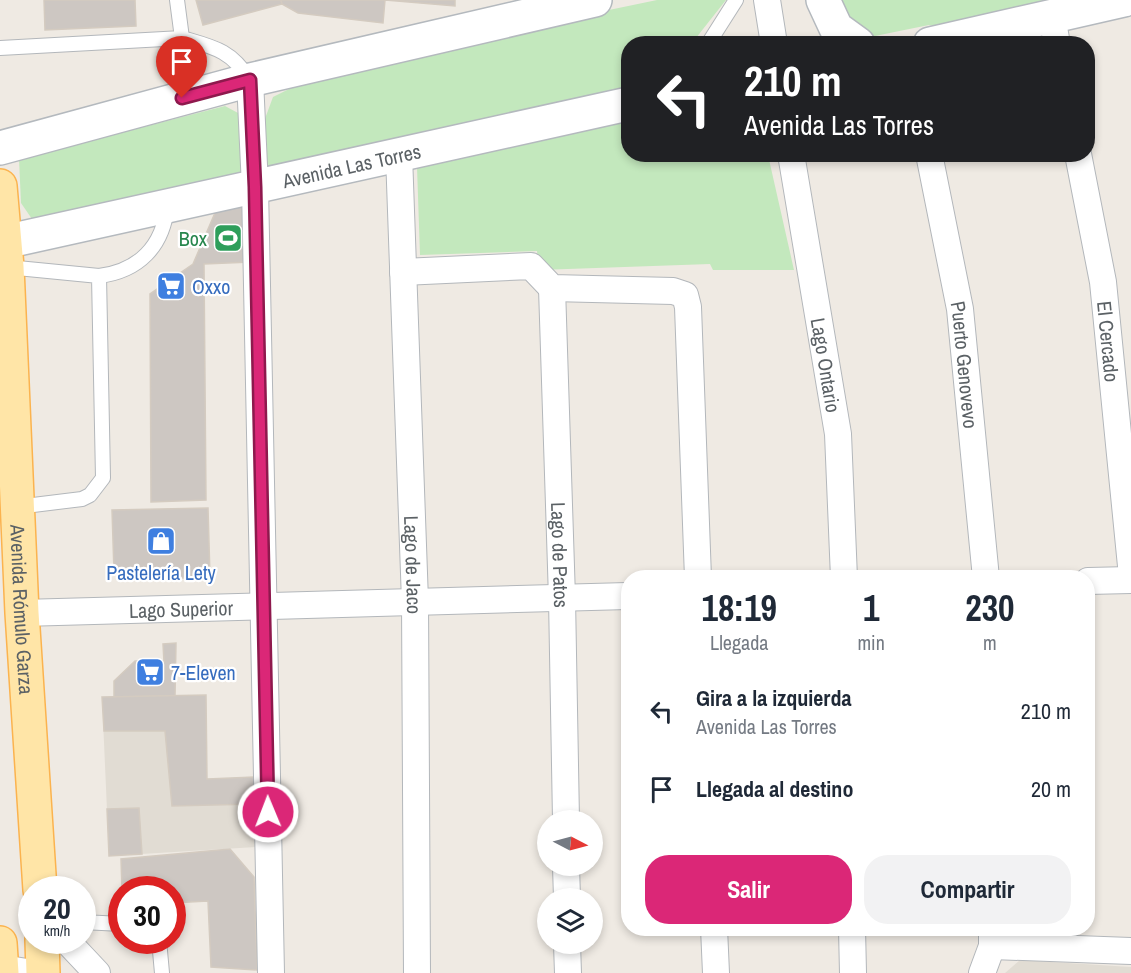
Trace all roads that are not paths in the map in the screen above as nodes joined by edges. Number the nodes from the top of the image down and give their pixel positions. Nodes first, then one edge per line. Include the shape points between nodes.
1 (177, 0) edge
2 (596, 0) edge
3 (736, 0) edge
4 (767, 0) edge
5 (823, 0) edge
6 (1124, 0) edge
7 (1054, 30) edge
8 (713, 36) edge
9 (773, 36) edge
10 (847, 36) edge
11 (1001, 36) edge
12 (182, 38) junction
13 (0, 48) edge
14 (250, 80) junction
15 (621, 106) edge
16 (0, 147) edge
17 (399, 155) junction
18 (792, 162) edge
19 (931, 162) edge
20 (1080, 162) edge
21 (0, 186) edge
22 (255, 187) junction
23 (167, 207) junction
24 (4, 250) edge
25 (403, 272) junction
26 (99, 276) junction
27 (552, 288) junction
28 (17, 507) junction
29 (1129, 523) edge
30 (1131, 566) edge
31 (698, 570) edge
32 (844, 570) edge
33 (985, 570) edge
34 (1131, 580) edge
35 (1095, 581) edge
36 (621, 596) edge
37 (562, 598) junction
38 (415, 601) junction
39 (264, 605) junction
40 (22, 613) junction
41 (566, 810) edge
42 (39, 876) edge
43 (714, 936) edge
44 (852, 936) edge
45 (992, 937) edge
46 (1131, 951) edge
47 (42, 954) edge
48 (79, 954) edge
49 (160, 954) edge
50 (567, 954) edge
51 (43, 973) edge
52 (97, 973) edge
53 (162, 973) edge
54 (271, 973) edge
55 (417, 973) edge
56 (568, 973) edge
57 (716, 973) edge
58 (853, 973) edge
59 (982, 973) edge

1 - 12 lane
2 - 14 street
3 - 8 lane
4 - 9 street
5 - 10 street via 836,28
6 - 7 street
7 - 11 street
12 - 13 lane
12 - 14 lane via 232,56
14 - 16 street
14 - 22 street
15 - 17 street, Avenida Las Torres
17 - 22 street, Avenida Las Torres
17 - 25 street, Lago de Jaco
18 - 32 street, Lago Ontario via 838,434
19 - 33 street, Puerto Genovevo via 960,309
20 - 29 street, El Cercado via 1103,282
21 - 24 main road, Avenida Rómulo Garza
22 - 23 street, Avenida Las Torres
22 - 39 street
23 - 24 street, Avenida Las Torres
23 - 26 lane via 160,237 140,262
24 - 26 lane
24 - 28 main road, Avenida Rómulo Garza
25 - 27 street via 531,266
25 - 38 street, Lago de Jaco
26 - 28 lane via 103,478 82,499
27 - 31 street via 674,291 685,295
27 - 37 street, Lago de Patos
28 - 40 main road, Avenida Rómulo Garza
29 - 30 street, El Cercado
34 - 35 street
36 - 37 street, Lago Superior
37 - 38 street, Lago Superior
37 - 41 street, Lago de Patos
38 - 39 street, Lago Superior
38 - 55 street, Lago de Jaco
39 - 40 street, Lago Superior
39 - 54 street
40 - 42 main road, Avenida Rómulo Garza
43 - 57 street
44 - 58 street
45 - 46 street
45 - 59 street
47 - 51 main road
48 - 52 street
49 - 53 lane
50 - 56 street

